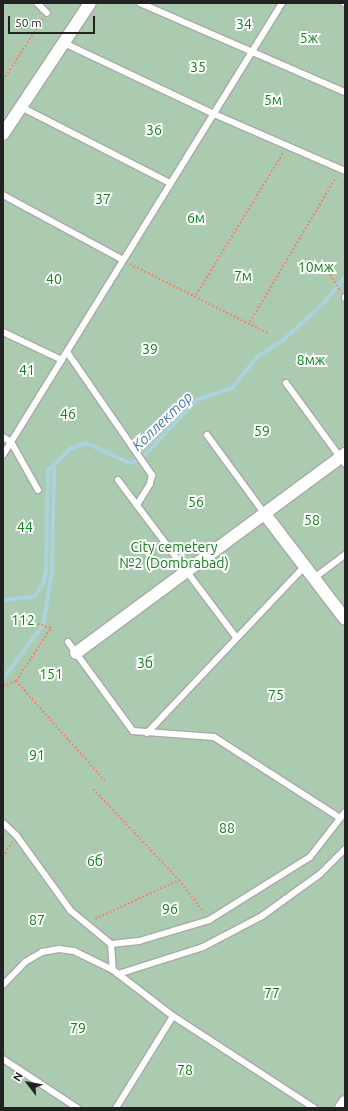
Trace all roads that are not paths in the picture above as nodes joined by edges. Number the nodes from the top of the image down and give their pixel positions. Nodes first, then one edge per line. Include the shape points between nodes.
1 (36, 3) edge
2 (90, 3) edge
3 (140, 3) edge
4 (282, 3) edge
5 (48, 12) road end
6 (64, 43) junction
7 (252, 51) junction
8 (345, 92) edge
9 (21, 107) junction
10 (214, 114) junction
11 (3, 134) edge
12 (343, 170) edge
13 (170, 184) junction
14 (3, 195) edge
15 (124, 260) junction
16 (3, 332) edge
17 (67, 352) junction
18 (62, 360) junction
19 (286, 383) dead end
20 (207, 435) dead end
21 (3, 437) edge
22 (11, 442) junction
23 (3, 455) edge
24 (343, 459) edge
25 (118, 480) dead end
26 (38, 490) dead end
27 (137, 505) junction
28 (264, 513) junction
29 (345, 555) edge
30 (304, 567) junction
31 (187, 569) junction
32 (314, 578) junction
33 (345, 619) edge
34 (236, 637) junction
35 (68, 642) dead end
36 (76, 653) junction
37 (147, 733) junction
38 (345, 812) edge
39 (340, 818) junction
40 (3, 823) edge
41 (345, 849) edge
42 (111, 944) junction
43 (116, 972) junction
44 (3, 985) edge
45 (173, 1016) junction
46 (3, 1059) edge
47 (345, 1102) edge
48 (78, 1108) edge
49 (116, 1108) edge
50 (314, 1108) edge
51 (341, 1108) edge

1 - 5 lane
2 - 6 street
3 - 7 lane
4 - 7 lane
6 - 9 street
6 - 10 lane
7 - 8 lane
7 - 10 lane
9 - 11 street
9 - 13 lane
10 - 12 lane
10 - 13 lane
13 - 15 lane
14 - 15 lane
15 - 17 lane
16 - 18 lane
17 - 18 lane
17 - 27 lane via 152,475 150,484
18 - 22 lane
19 - 24 lane
20 - 28 lane
21 - 22 lane
22 - 23 lane
22 - 26 lane
24 - 28 street
25 - 27 lane
27 - 31 lane
28 - 30 street
28 - 31 street
29 - 32 lane
30 - 32 street
30 - 34 lane
31 - 34 lane
31 - 36 street
32 - 33 street
34 - 37 lane
35 - 36 lane
36 - 37 lane via 133,731
37 - 39 lane via 214,737
38 - 39 lane
39 - 42 lane via 310,857 209,920 140,941
40 - 42 lane via 16,835 71,911
41 - 43 lane via 320,874 262,916 203,948
42 - 43 lane
43 - 44 lane via 74,951 50,950 25,962
43 - 45 lane
45 - 49 lane
45 - 50 lane
46 - 48 lane
47 - 51 street

